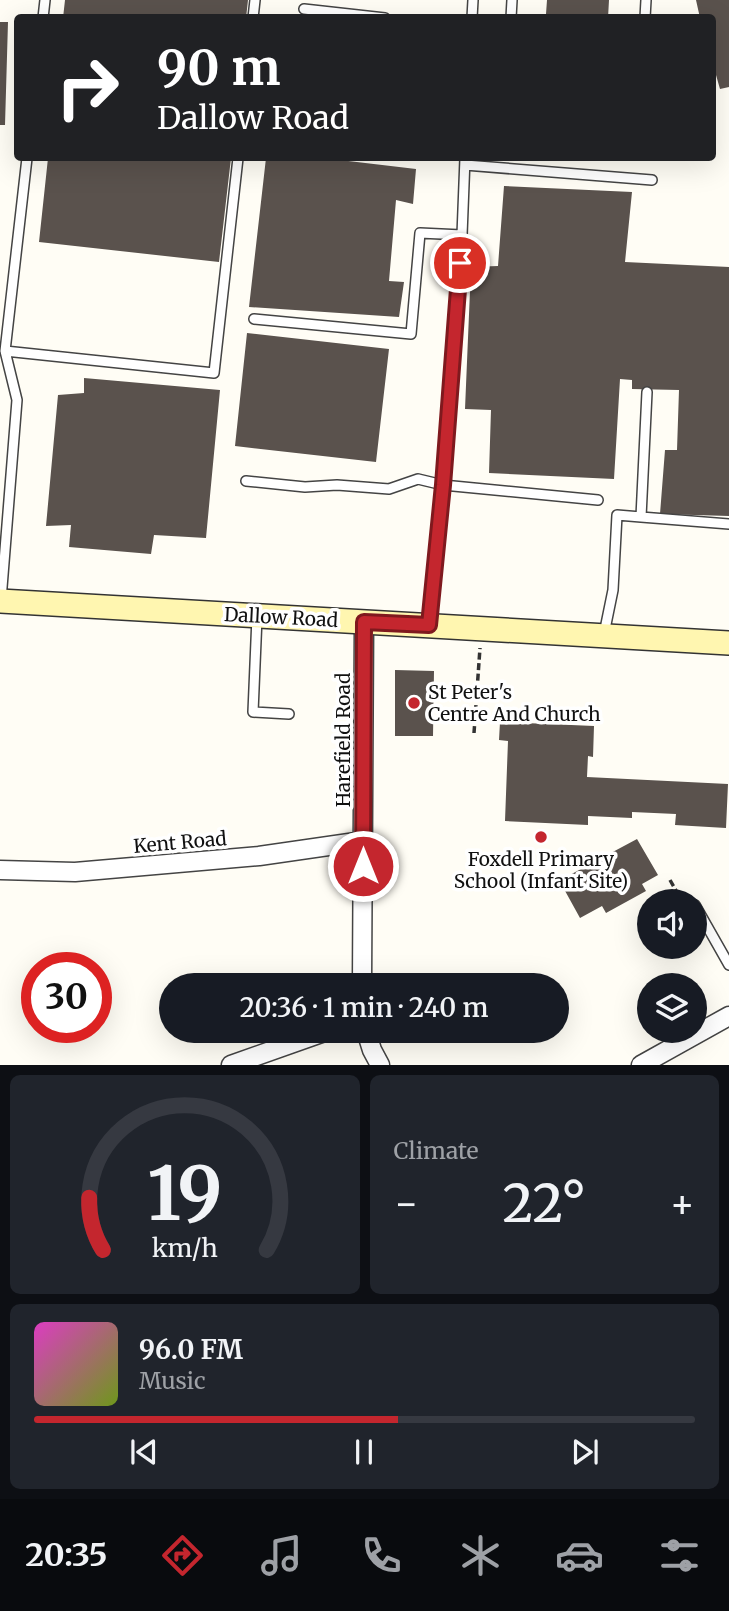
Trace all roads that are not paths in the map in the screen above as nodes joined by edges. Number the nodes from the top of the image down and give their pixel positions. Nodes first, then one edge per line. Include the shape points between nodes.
1 (304, 9) dead end
2 (349, 14) edge
3 (27, 161) edge
4 (237, 161) edge
5 (465, 161) edge
6 (652, 180) dead end
7 (462, 235) junction
8 (254, 319) dead end
9 (5, 351) junction
10 (647, 392) dead end
11 (246, 481) dead end
12 (443, 485) junction
13 (598, 500) dead end
14 (641, 517) junction
15 (729, 524) edge
16 (0, 601) edge
17 (257, 616) junction
18 (364, 622) junction
19 (429, 625) junction
20 (604, 636) junction
21 (729, 643) edge
22 (289, 714) dead end
23 (363, 841) junction
24 (0, 870) edge
25 (707, 926) edge
26 (729, 965) edge
27 (362, 973) edge
28 (729, 1016) edge
29 (293, 1043) edge
30 (370, 1043) edge
31 (231, 1065) edge
32 (380, 1065) edge
33 (641, 1065) edge

1 - 2 lane
3 - 9 lane
4 - 9 lane via 214,373
5 - 6 lane
5 - 7 lane
7 - 8 lane via 420,233 411,334
7 - 12 lane
9 - 16 lane via 17,400
10 - 14 lane
11 - 12 lane via 389,489 418,479
12 - 13 lane
12 - 19 lane
14 - 15 lane
14 - 20 lane via 617,515
16 - 17 street, Dallow Road
17 - 18 street, Dallow Road
17 - 22 lane via 253,712
18 - 19 street, Dallow Road
18 - 23 street, Harefield Road
19 - 20 street, Dallow Road via 571,638
20 - 21 street, Dallow Road
23 - 24 street, Kent Road via 75,873
23 - 27 street, Harefield Road
25 - 26 lane
28 - 33 street
29 - 31 street
30 - 32 street

